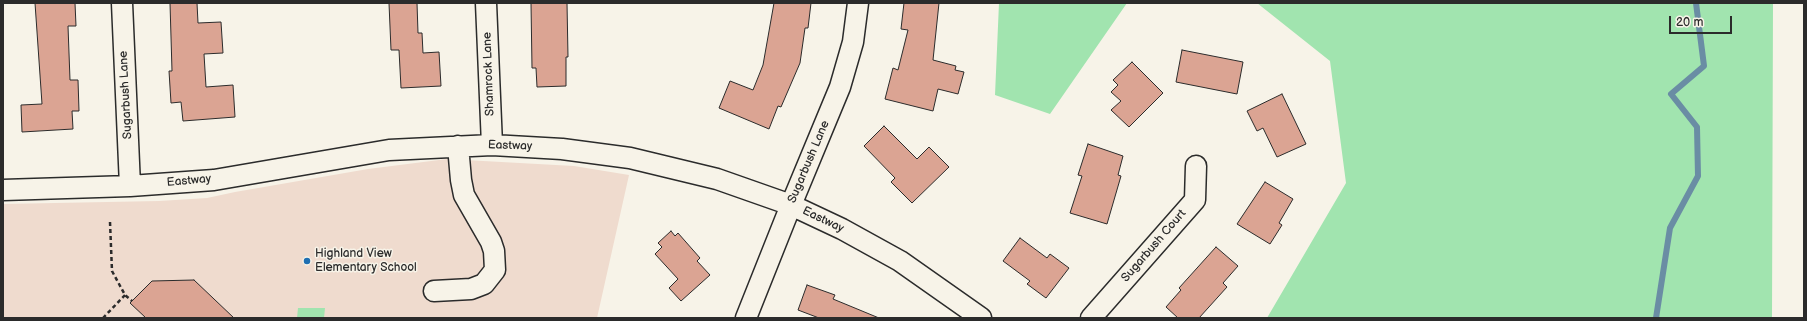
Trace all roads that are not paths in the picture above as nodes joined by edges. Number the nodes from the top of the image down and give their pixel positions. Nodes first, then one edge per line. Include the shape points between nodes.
1 (122, 3) edge
2 (486, 3) edge
3 (858, 3) edge
4 (492, 145) junction
5 (458, 146) junction
6 (1196, 166) dead end
7 (130, 186) junction
8 (3, 190) edge
9 (791, 204) junction
10 (434, 291) dead end
11 (746, 318) edge
12 (981, 318) edge
13 (1092, 318) edge

1 - 7 street, Sugarbush Lane
2 - 4 street, Shamrock Lane
3 - 9 street, Sugarbush Lane via 853,42 840,87
4 - 5 street, Eastway
4 - 9 street, Eastway via 562,149 630,158 717,179
5 - 7 street, Eastway via 388,150 214,180
5 - 10 street via 464,195 492,247 495,270 484,284 471,289
6 - 13 street, Sugarbush Court via 1195,200
7 - 8 street, Eastway
9 - 11 street, Sugarbush Lane
9 - 12 street, Eastway via 900,261

